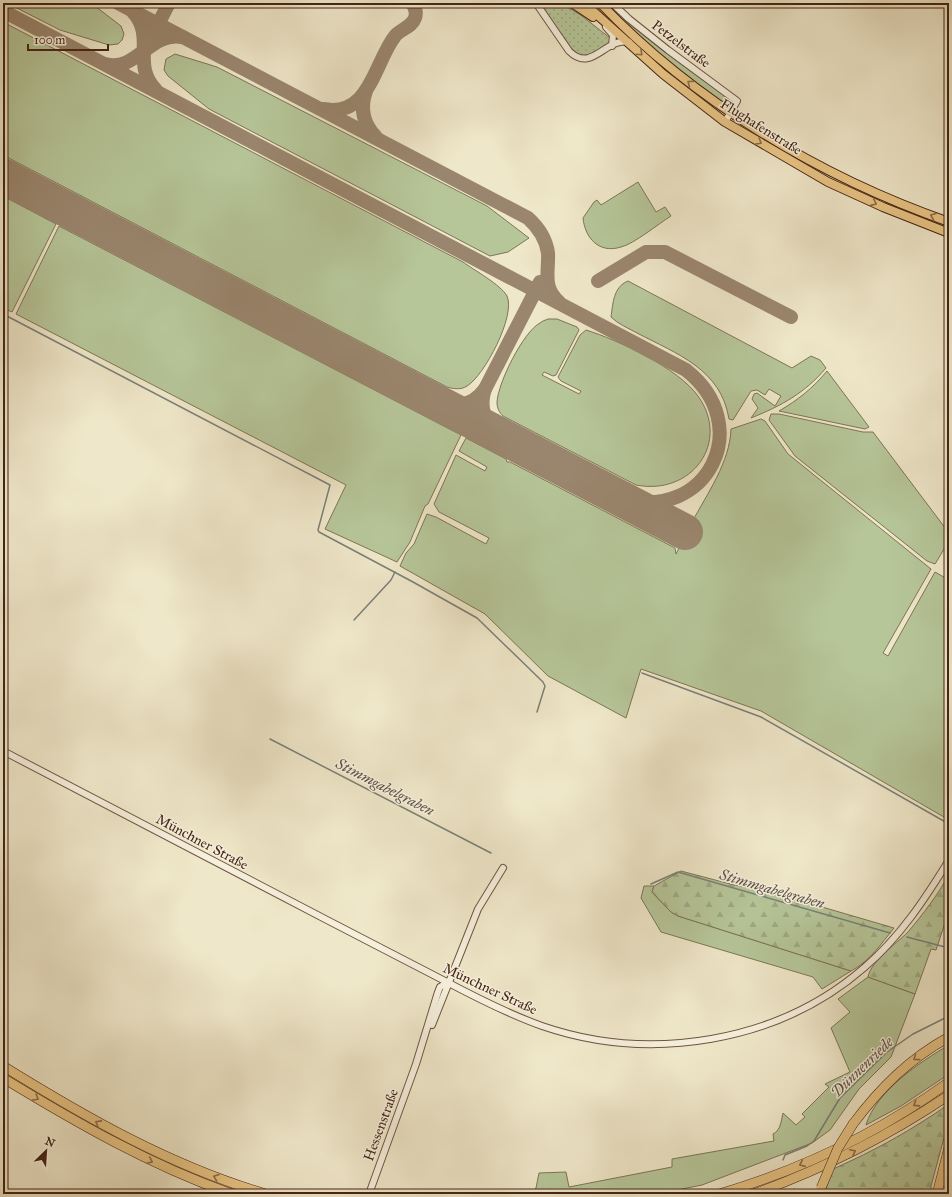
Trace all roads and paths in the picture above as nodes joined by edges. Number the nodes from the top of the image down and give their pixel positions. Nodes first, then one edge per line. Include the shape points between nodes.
1 (536, 3) edge
2 (572, 3) edge
3 (584, 3) edge
4 (600, 3) edge
5 (612, 3) edge
6 (604, 24) junction
7 (617, 32) junction
8 (629, 42) junction
9 (612, 46) junction
10 (735, 99) junction
11 (722, 106) junction
12 (732, 113) junction
13 (725, 122) junction
14 (949, 222) edge
15 (949, 233) edge
16 (3, 751) edge
17 (949, 860) edge
18 (503, 868) dead end
19 (448, 982) junction
20 (949, 1037) edge
21 (3, 1066) edge
22 (3, 1078) edge
23 (949, 1082) edge
24 (949, 1095) edge
25 (949, 1147) edge
26 (949, 1188) edge
27 (820, 1191) edge
28 (232, 1194) edge
29 (266, 1194) edge
30 (369, 1194) edge
31 (719, 1194) edge
32 (753, 1194) edge
33 (937, 1194) edge
34 (944, 1194) edge

1 - 9 street via 568,51 575,57 590,58
2 - 6 main road
3 - 7 main road, Flughafenstraße
11 -> 4 main road, Flughafenstraße via 658,57
5 - 10 street, Petzelstraße via 651,37
6 - 7 main road
6 - 9 street via 613,35
7 - 8 main road, Flughafenstraße
8 - 9 street
8 -> 13 main road, Flughafenstraße via 663,74
10 - 11 street
10 - 12 street
11 - 12 main road, Flughafenstraße
12 - 13 street
14 -> 12 main road, Flughafenstraße via 883,196 802,157
13 -> 15 main road, Flughafenstraße via 828,182
16 - 19 street, Münchner Straße
17 - 19 street, Münchner Straße via 909,921 882,951 855,975 807,1006 740,1033 675,1044 630,1044 600,1040 568,1034 531,1022
18 - 19 street, Hessenstraße via 478,909
19 - 30 street, Hessenstraße
20 -> 27 highway, bridge via 896,1073 852,1124 835,1154
29 -> 21 highway via 210,1175 140,1144 74,1109
22 -> 28 highway via 121,1146 167,1169
23 -> 31 highway via 875,1128 825,1154 778,1174
32 -> 24 highway via 834,1161 875,1141
25 - 33 highway
26 - 34 highway

